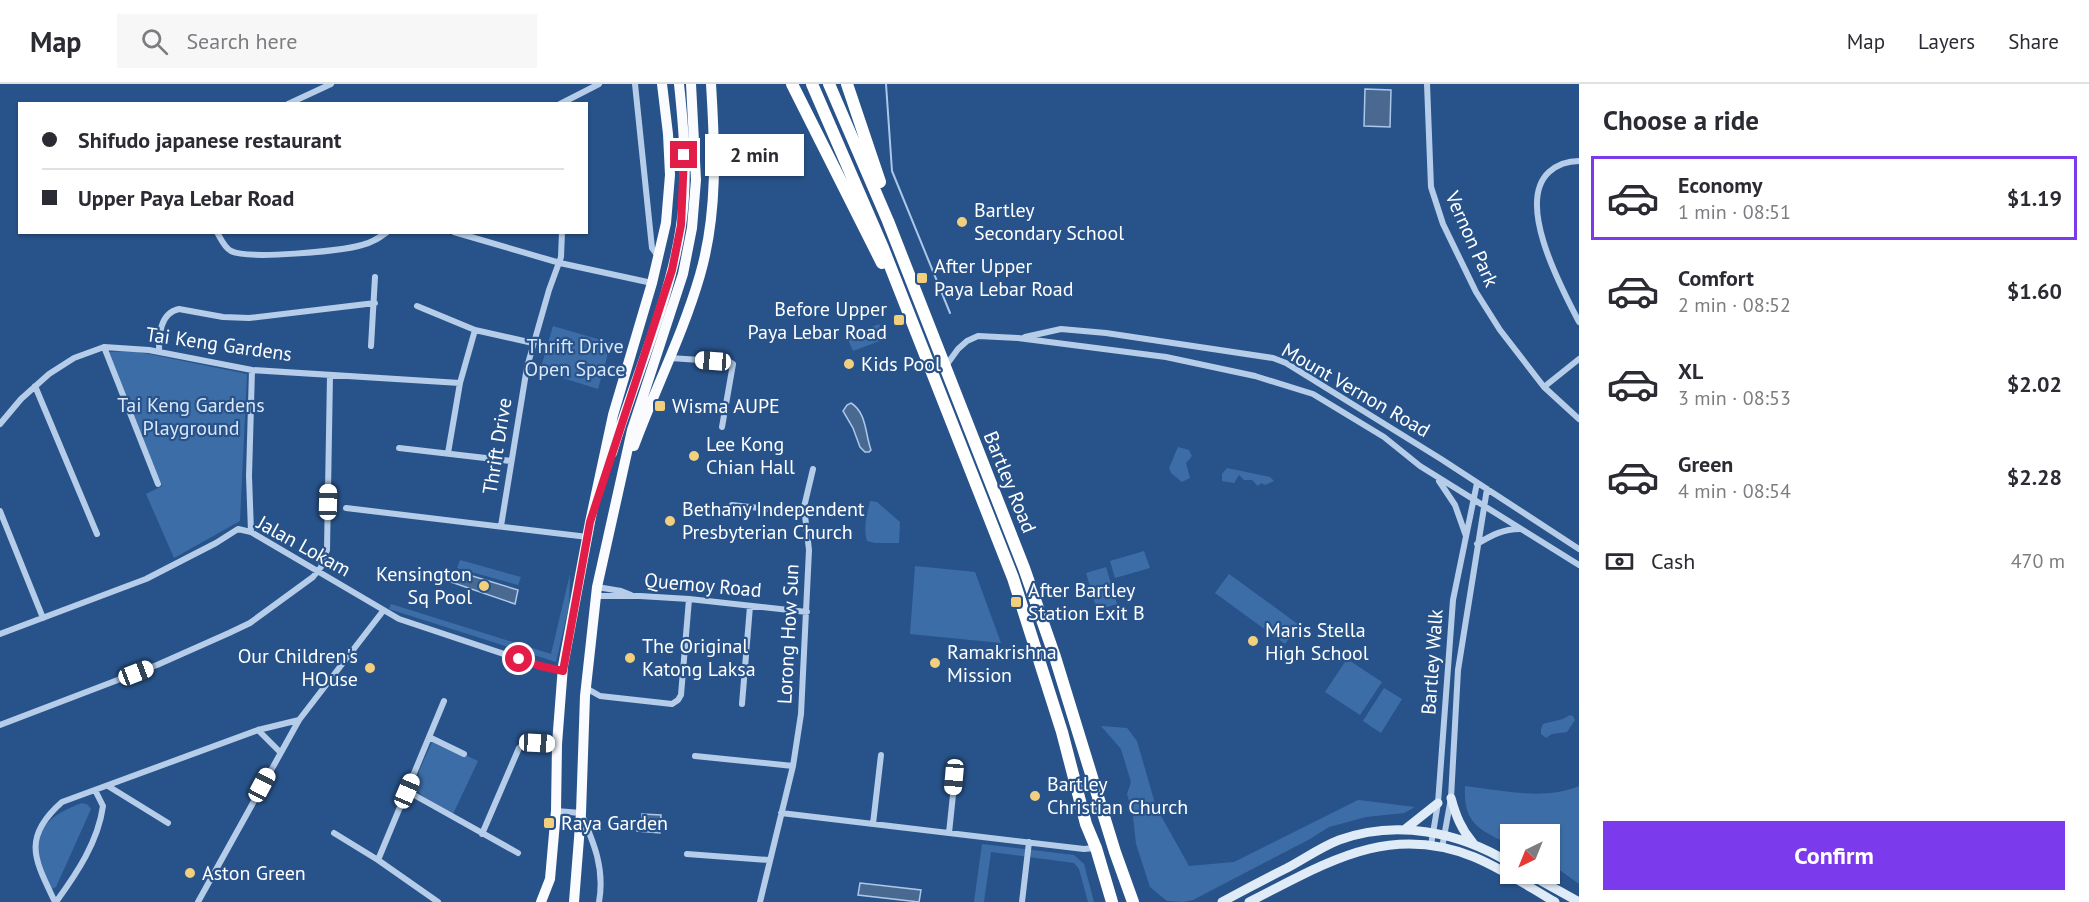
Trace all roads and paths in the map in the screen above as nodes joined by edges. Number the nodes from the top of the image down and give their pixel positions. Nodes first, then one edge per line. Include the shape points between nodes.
1 (331, 84) edge
2 (599, 84) edge
3 (635, 84) edge
4 (662, 84) edge
5 (680, 84) edge
6 (691, 84) edge
7 (711, 84) edge
8 (792, 84) edge
9 (812, 84) edge
10 (829, 84) edge
11 (847, 84) edge
12 (1427, 84) edge
13 (292, 102) edge
14 (564, 102) edge
15 (1579, 161) edge
16 (888, 221) junction
17 (218, 234) edge
18 (384, 234) edge
19 (461, 234) edge
20 (562, 234) edge
21 (658, 256) junction
22 (560, 264) junction
23 (375, 277) dead end
24 (652, 283) junction
25 (897, 283) junction
26 (375, 303) junction
27 (417, 306) dead end
28 (1579, 322) edge
29 (475, 330) junction
30 (1018, 338) junction
31 (533, 343) junction
32 (104, 346) junction
33 (371, 346) dead end
34 (159, 351) junction
35 (670, 358) junction
36 (1579, 359) edge
37 (944, 367) junction
38 (252, 370) junction
39 (330, 375) junction
40 (460, 383) junction
41 (1318, 383) junction
42 (35, 386) junction
43 (1544, 387) junction
44 (1313, 394) junction
45 (1579, 419) edge
46 (0, 424) edge
47 (722, 427) dead end
48 (399, 448) dead end
49 (448, 453) junction
50 (511, 461) junction
51 (813, 469) dead end
52 (1435, 476) junction
53 (620, 483) junction
54 (1477, 483) junction
55 (158, 484) dead end
56 (1487, 489) junction
57 (1473, 499) junction
58 (732, 505) dead end
59 (1485, 506) junction
60 (346, 508) dead end
61 (0, 511) edge
62 (804, 513) junction
63 (590, 522) junction
64 (501, 526) junction
65 (1521, 529) junction
66 (250, 532) junction
67 (97, 534) dead end
68 (1466, 536) junction
69 (588, 537) junction
70 (1477, 544) junction
71 (1579, 549) edge
72 (1579, 565) edge
73 (318, 572) junction
74 (597, 592) junction
75 (689, 599) junction
76 (750, 606) junction
77 (383, 611) junction
78 (807, 612) junction
79 (43, 618) junction
80 (0, 634) edge
81 (563, 671) junction
82 (586, 688) junction
83 (444, 701) dead end
84 (742, 704) dead end
85 (299, 720) junction
86 (0, 725) edge
87 (258, 730) junction
88 (429, 737) junction
89 (557, 744) junction
90 (280, 752) junction
91 (465, 754) dead end
92 (881, 755) dead end
93 (695, 756) dead end
94 (793, 766) junction
95 (956, 766) dead end
96 (108, 786) junction
97 (94, 790) junction
98 (407, 791) junction
99 (1451, 798) junction
100 (1438, 803) junction
101 (556, 811) junction
102 (582, 813) junction
103 (781, 813) junction
104 (168, 823) dead end
105 (873, 824) junction
106 (1389, 829) junction
107 (1404, 830) junction
108 (1433, 832) junction
109 (334, 833) dead end
110 (949, 833) junction
111 (482, 834) junction
112 (1444, 835) junction
113 (1029, 842) junction
114 (1387, 844) junction
115 (1431, 845) junction
116 (1475, 845) junction
117 (1096, 848) junction
118 (1442, 848) junction
119 (518, 853) dead end
120 (687, 854) dead end
121 (1500, 858) edge
122 (378, 860) junction
123 (769, 860) junction
124 (1546, 884) edge
125 (1131, 897) edge
126 (56, 902) edge
127 (198, 902) edge
128 (438, 902) edge
129 (542, 902) edge
130 (574, 902) edge
131 (599, 902) edge
132 (760, 902) edge
133 (1022, 902) edge
134 (1112, 902) edge
135 (1143, 902) edge
136 (1222, 902) edge
137 (1249, 902) edge
138 (1555, 902) edge
139 (1578, 902) edge

1 - 13 street
2 - 14 street
3 - 21 street via 652,248
4 - 21 main road via 670,175 666,223
5 - 63 main road via 685,178 672,270
6 - 53 main road via 696,180 692,228 683,274 638,412
7 - 35 main road via 715,181 708,230 701,273
8 - 25 highway via 874,250
9 - 25 highway, Bartley Road
10 - 16 highway, Bartley Road
11 - 16 highway via 886,203
12 - 43 street, Vernon Park via 1431,187 1443,224 1476,292
15 - 28 street via 1560,164 1550,171 1538,188 1536,202 1552,268
16 - 37 highway, Bartley Road
17 - 18 street via 231,250 256,256 351,248 373,242
19 - 22 street
20 - 22 street, Thrift Drive
21 - 24 main road
22 - 24 street
22 - 31 street, Thrift Drive
23 - 26 street
24 - 63 main road via 614,416
25 - 117 highway, Bartley Road via 1013,578
26 - 33 street
26 - 34 street via 249,318 172,310 165,317
27 - 29 street
29 - 31 street
29 - 40 street
30 - 37 street, Mount Vernon Road via 978,336 958,349
30 - 41 street, Mount Vernon Road via 1061,329 1119,334 1273,358
30 - 44 street, Mount Vernon Road via 1166,357 1255,376
31 - 50 street, Thrift Drive
32 - 34 street, Tai Keng Gardens
32 - 42 street, Tai Keng Gardens via 74,358
32 - 55 street
34 - 38 street, Tai Keng Gardens
35 - 47 street via 733,364
35 - 53 main road
36 - 43 street
37 - 125 highway, Bartley Road via 1024,568
38 - 39 street, Tai Keng Gardens
38 - 66 street
39 - 40 street, Tai Keng Gardens
39 - 73 street via 327,550
40 - 49 street
41 - 44 street
41 - 54 street, Mount Vernon Road
42 - 46 street, Tai Keng Gardens
42 - 67 street
43 - 45 street, Vernon Park
44 - 52 street, Mount Vernon Road via 1384,437
48 - 49 street
49 - 50 street
50 - 64 street, Thrift Drive
51 - 62 street, Lorong How Sun
52 - 57 street, Mount Vernon Road
52 - 68 street via 1455,505
53 - 74 main road
54 - 56 street, Mount Vernon Road
54 - 57 street, Bartley Walk
56 - 59 street, Bartley Walk
56 - 71 street, Mount Vernon Road
57 - 59 street, Mount Vernon Road
57 - 68 street, Bartley Walk
58 - 62 street
59 - 65 street, Mount Vernon Road
59 - 70 street, Bartley Walk
60 - 64 street
61 - 79 street
62 - 78 street, Lorong How Sun via 809,550
63 - 69 main road
64 - 69 street
65 - 70 street via 1495,533
65 - 72 street, Mount Vernon Road
66 - 73 street, Jalan Lokam
66 - 79 street, Jalan Lokam via 237,530 147,579
68 - 100 street, Bartley Walk via 1453,600
69 - 81 main road
70 - 99 street, Bartley Walk via 1458,670
73 - 77 street, Jalan Lokam
73 - 86 street via 250,623 157,665
74 - 75 street, Quemoy Road
74 - 82 main road
75 - 76 street, Quemoy Road
75 - 82 street via 678,700 672,704 600,696
76 - 78 street, Quemoy Road
76 - 84 street
77 - 81 street, Jalan Lokam via 412,624
77 - 85 street
78 - 94 street, Lorong How Sun via 801,714
79 - 80 street, Jalan Lokam
81 - 89 main road
82 - 102 main road
83 - 88 street
85 - 87 street
85 - 90 street
87 - 90 street
87 - 96 street
88 - 91 street
88 - 98 street
89 - 101 main road
89 - 111 street via 525,742 519,748
90 - 127 street
92 - 105 street
93 - 94 street
94 - 103 street, Lorong How Sun
95 - 110 street
96 - 97 street
96 - 104 street
97 - 126 street via 103,806 93,841
97 - 126 street via 62,802 37,834 35,861
98 - 111 street
98 - 122 street
99 - 112 street, Bartley Walk
99 - 116 street via 1463,832
100 - 107 street
100 - 108 street, Bartley Walk
101 - 102 street
101 - 129 main road via 550,879
102 - 130 main road
102 - 131 street via 601,868
103 - 105 street
103 - 123 street, Lorong How Sun
105 - 110 street
106 - 107 street
106 - 114 street via 1398,835
106 - 136 street via 1338,840
107 - 108 street
108 - 112 street
108 - 115 street, Bartley Walk
109 - 122 street
110 - 113 street
111 - 119 street
112 - 116 street
112 - 118 street, Bartley Walk
113 - 117 street
113 - 133 street
114 - 115 street
114 - 137 street via 1340,857
115 - 118 street
116 - 121 street
117 - 134 highway, Bartley Road
118 - 138 street via 1485,862
120 - 123 street
122 - 128 street
123 - 132 street, Lorong How Sun
124 - 139 street
125 - 135 highway

